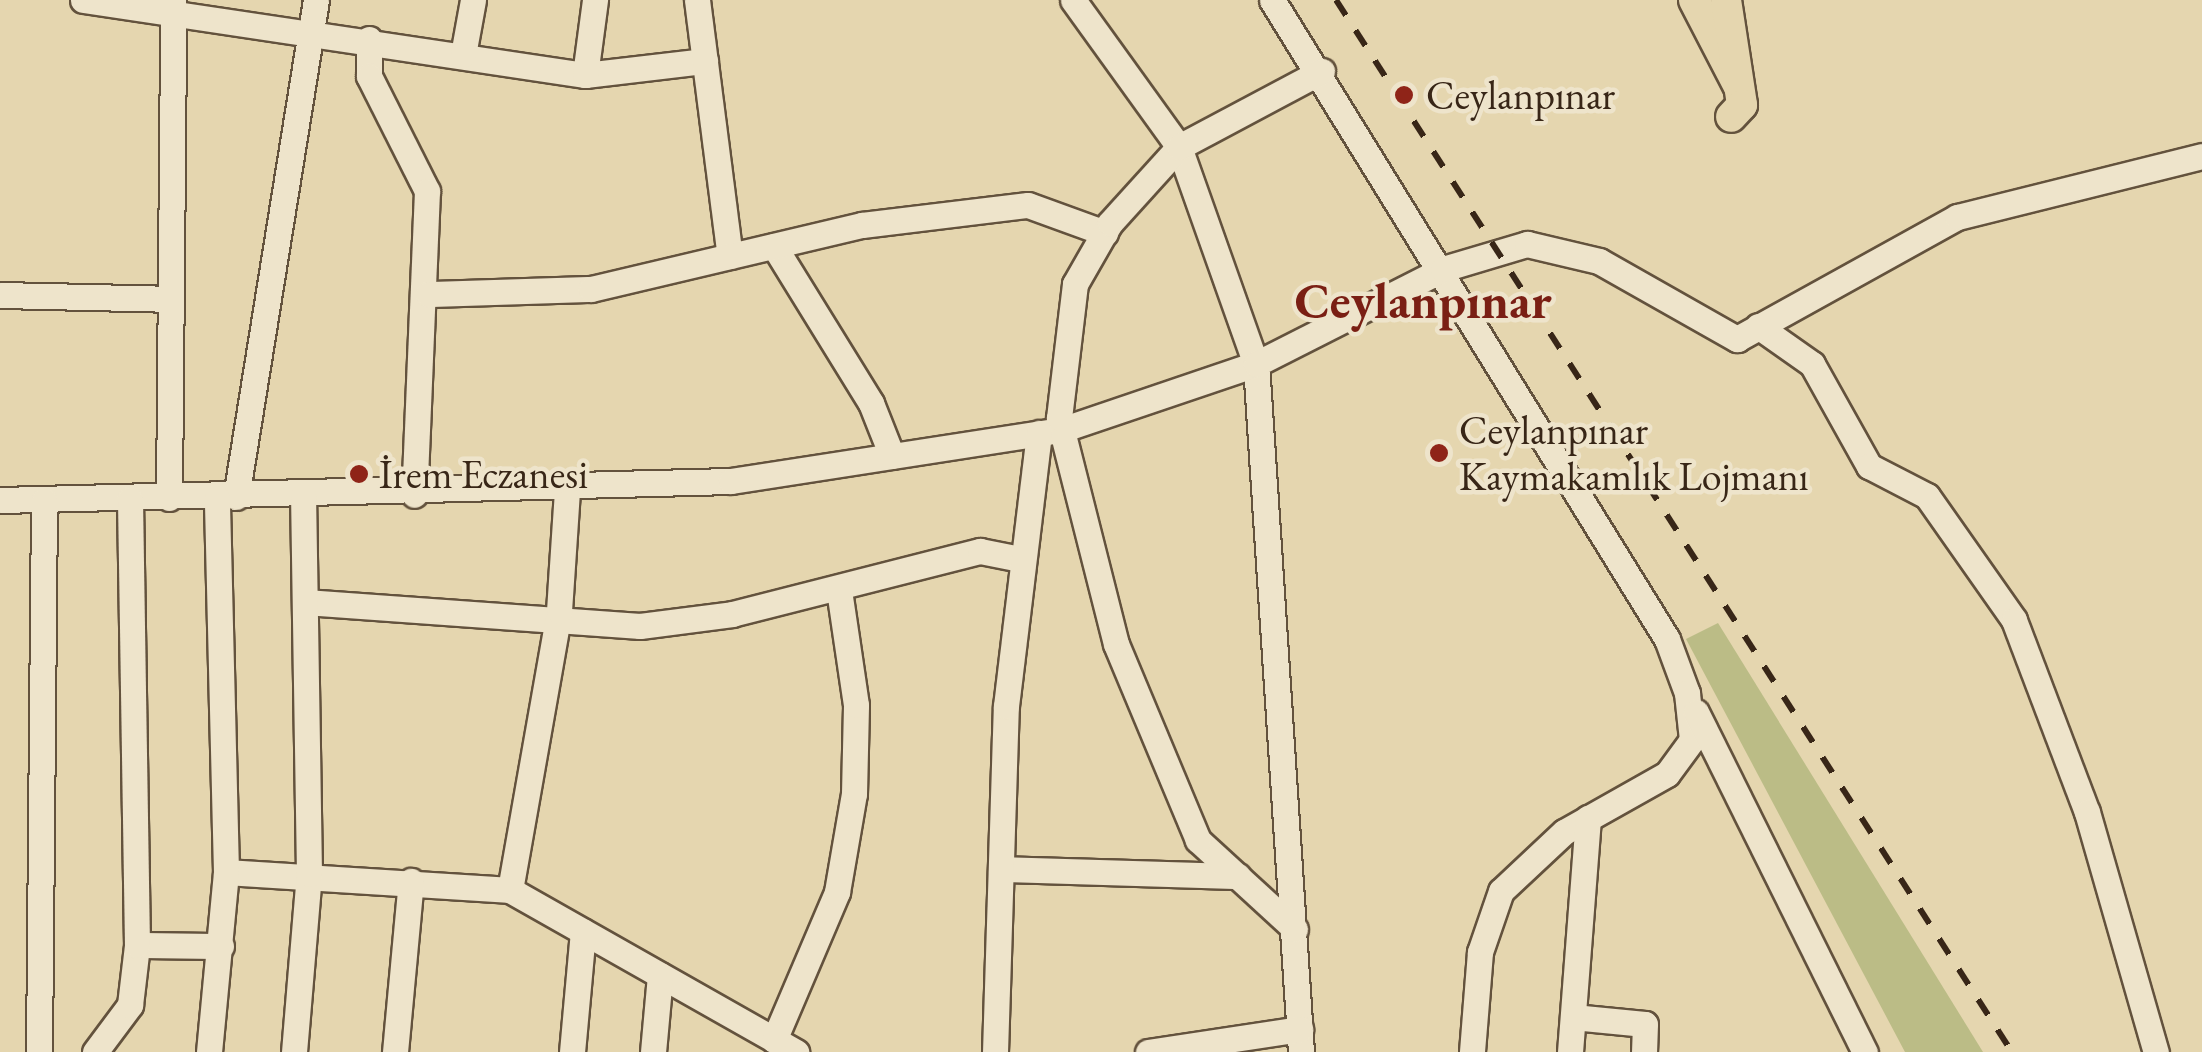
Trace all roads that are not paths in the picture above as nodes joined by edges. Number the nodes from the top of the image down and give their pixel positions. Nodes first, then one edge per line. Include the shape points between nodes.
1 (83, 0) edge
2 (316, 0) edge
3 (473, 0) edge
4 (596, 0) edge
5 (697, 0) edge
6 (1073, 0) edge
7 (1272, 0) edge
8 (1694, 0) edge
9 (1726, 0) edge
10 (172, 4) edge
11 (312, 31) junction
12 (369, 40) junction
13 (462, 55) junction
14 (705, 61) junction
15 (1322, 71) junction
16 (585, 76) junction
17 (1179, 147) junction
18 (2202, 156) edge
19 (1105, 233) junction
20 (774, 246) junction
21 (730, 256) junction
22 (1443, 269) junction
23 (428, 294) junction
24 (0, 295) edge
25 (170, 299) junction
26 (1758, 326) junction
27 (1256, 364) junction
28 (1050, 431) junction
29 (892, 456) junction
30 (566, 489) junction
31 (414, 495) junction
32 (303, 496) junction
33 (226, 497) junction
34 (130, 498) junction
35 (169, 498) junction
36 (0, 500) edge
37 (44, 500) junction
38 (1020, 559) junction
39 (838, 590) junction
40 (305, 602) junction
41 (556, 623) junction
42 (1687, 693) junction
43 (1588, 818) junction
44 (1000, 869) junction
45 (226, 872) junction
46 (309, 874) junction
47 (1238, 876) junction
48 (411, 881) junction
49 (510, 890) junction
50 (1296, 929) junction
51 (583, 931) junction
52 (138, 945) junction
53 (221, 946) junction
54 (660, 975) junction
55 (1573, 1017) junction
56 (1301, 1041) edge
57 (785, 1046) edge
58 (39, 1052) edge
59 (95, 1052) edge
60 (209, 1052) edge
61 (294, 1052) edge
62 (394, 1052) edge
63 (572, 1052) edge
64 (653, 1052) edge
65 (994, 1052) edge
66 (1148, 1052) edge
67 (1472, 1052) edge
68 (1570, 1052) edge
69 (1644, 1052) edge
70 (1865, 1052) edge
71 (2156, 1052) edge

1 - 10 street
2 - 11 street
3 - 13 street
4 - 16 street
5 - 14 street
6 - 17 street
7 - 15 street
8 - 9 main road via 1736,104
10 - 11 street
10 - 25 street
11 - 12 street
11 - 33 street
12 - 13 street
12 - 23 street via 369,76 426,191
13 - 16 street
14 - 16 street
14 - 21 street
15 - 17 street
15 - 22 street
17 - 19 street
17 - 27 street
18 - 26 street via 1957,216
19 - 20 street via 1028,205
19 - 28 street via 1076,284
20 - 21 street
20 - 29 street via 872,404
21 - 23 street via 591,289
22 - 26 street via 1546,245 1599,262 1738,339
22 - 27 street
22 - 42 street via 1667,639
23 - 31 street
24 - 25 street
25 - 35 street
26 - 71 street via 1812,364 1869,466 1927,496 2014,620 2087,812
27 - 28 street
27 - 50 street
28 - 29 street
28 - 38 street
28 - 47 street via 1116,644 1198,840
29 - 30 street via 732,481
30 - 31 street
30 - 41 street
31 - 32 street
32 - 33 street
32 - 40 street
33 - 35 street
33 - 45 street
34 - 35 street
34 - 37 street
34 - 52 street
36 - 37 street
37 - 58 street
38 - 39 street via 980,552
38 - 44 street
39 - 41 street via 640,626
39 - 57 street via 856,705 854,794 837,892
40 - 41 street
40 - 46 street
41 - 49 street
42 - 43 street via 1692,740 1666,774
42 - 70 street
43 - 55 street
43 - 67 street via 1500,890 1480,952
44 - 47 street
44 - 65 street
45 - 46 street
45 - 53 street
46 - 48 street
46 - 61 street
47 - 50 street
48 - 49 street
48 - 62 street
49 - 51 street
50 - 56 street
51 - 54 street
51 - 63 street
52 - 53 street
52 - 59 street via 130,1004
53 - 60 street
54 - 57 street
54 - 64 street
55 - 68 street
55 - 69 street via 1644,1024
56 - 66 street

